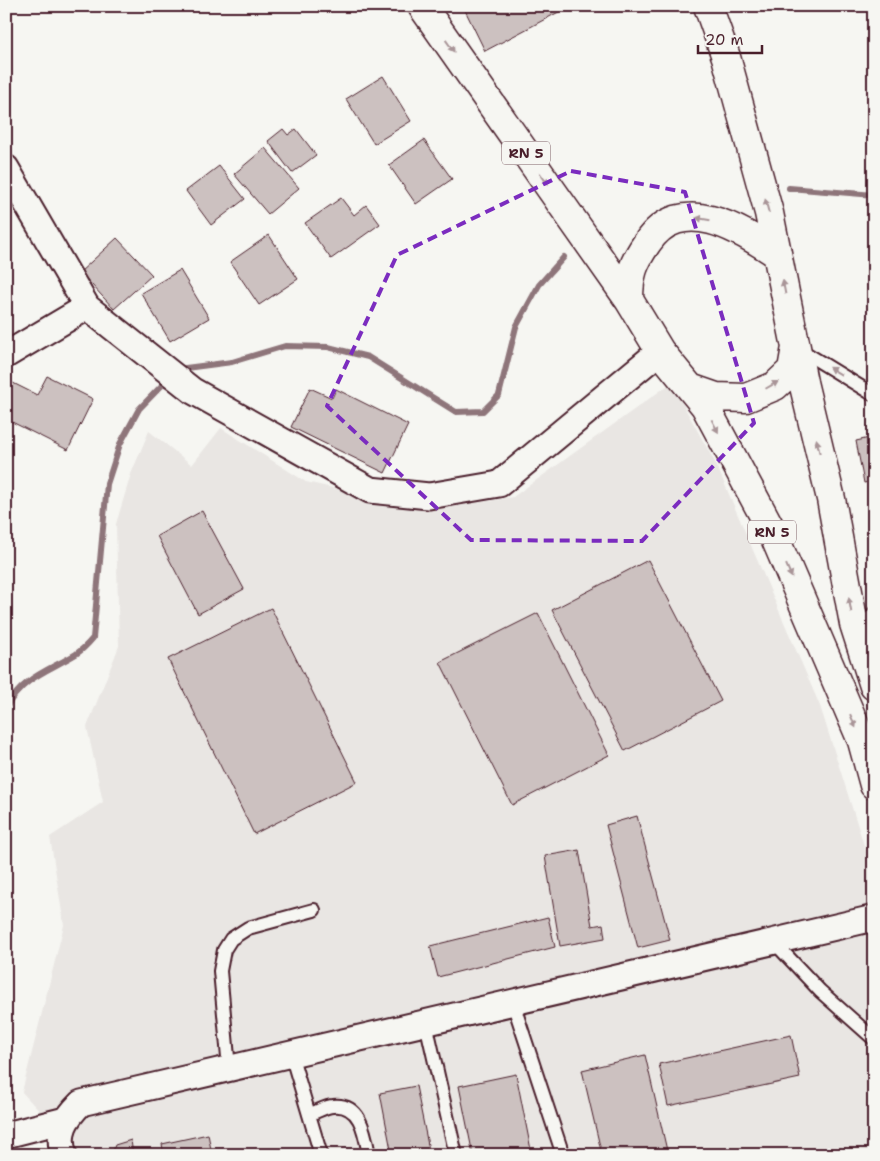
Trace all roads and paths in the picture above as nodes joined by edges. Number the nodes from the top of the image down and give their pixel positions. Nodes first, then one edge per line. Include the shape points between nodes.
1 (422, 6) edge
2 (708, 6) edge
3 (6, 168) edge
4 (778, 254) junction
5 (629, 300) junction
6 (86, 307) junction
7 (796, 347) junction
8 (660, 351) junction
9 (6, 355) edge
10 (693, 389) junction
11 (874, 395) edge
12 (874, 612) edge
13 (858, 637) junction
14 (874, 686) edge
15 (874, 785) edge
16 (314, 910) dead end
17 (874, 918) edge
18 (773, 942) junction
19 (512, 1000) junction
20 (426, 1023) junction
21 (874, 1039) edge
22 (291, 1054) junction
23 (229, 1068) junction
24 (310, 1114) junction
25 (64, 1120) junction
26 (6, 1134) edge
27 (64, 1155) edge
28 (321, 1155) edge
29 (369, 1155) edge
30 (456, 1155) edge
31 (563, 1155) edge

1 -> 5 highway, RN 5
4 -> 2 highway via 731,76
3 - 6 street
4 -> 5 highway via 743,231 700,217 682,218 656,230 638,256 629,277
7 -> 4 highway
5 - 8 highway, RN 5
6 - 8 street via 193,392 370,490 429,496 498,484
6 - 9 street
10 -> 7 highway via 716,397 746,398 775,386 792,370
11 -> 7 lane
13 -> 7 highway
8 - 10 highway, RN 5
10 -> 15 highway, RN 5 via 772,531 862,741
12 - 13 lane
13 - 14 highway
16 - 23 lane via 248,928 231,939 224,950 220,971
17 - 18 street
18 - 19 street
18 - 21 lane via 820,991
19 - 20 street
19 - 31 lane
20 - 22 street
20 - 30 lane
22 - 23 street
22 - 24 lane
23 - 25 street via 80,1103
24 - 28 lane
24 - 29 lane via 333,1106 348,1108 359,1118
25 - 26 street
25 - 27 street via 61,1147

